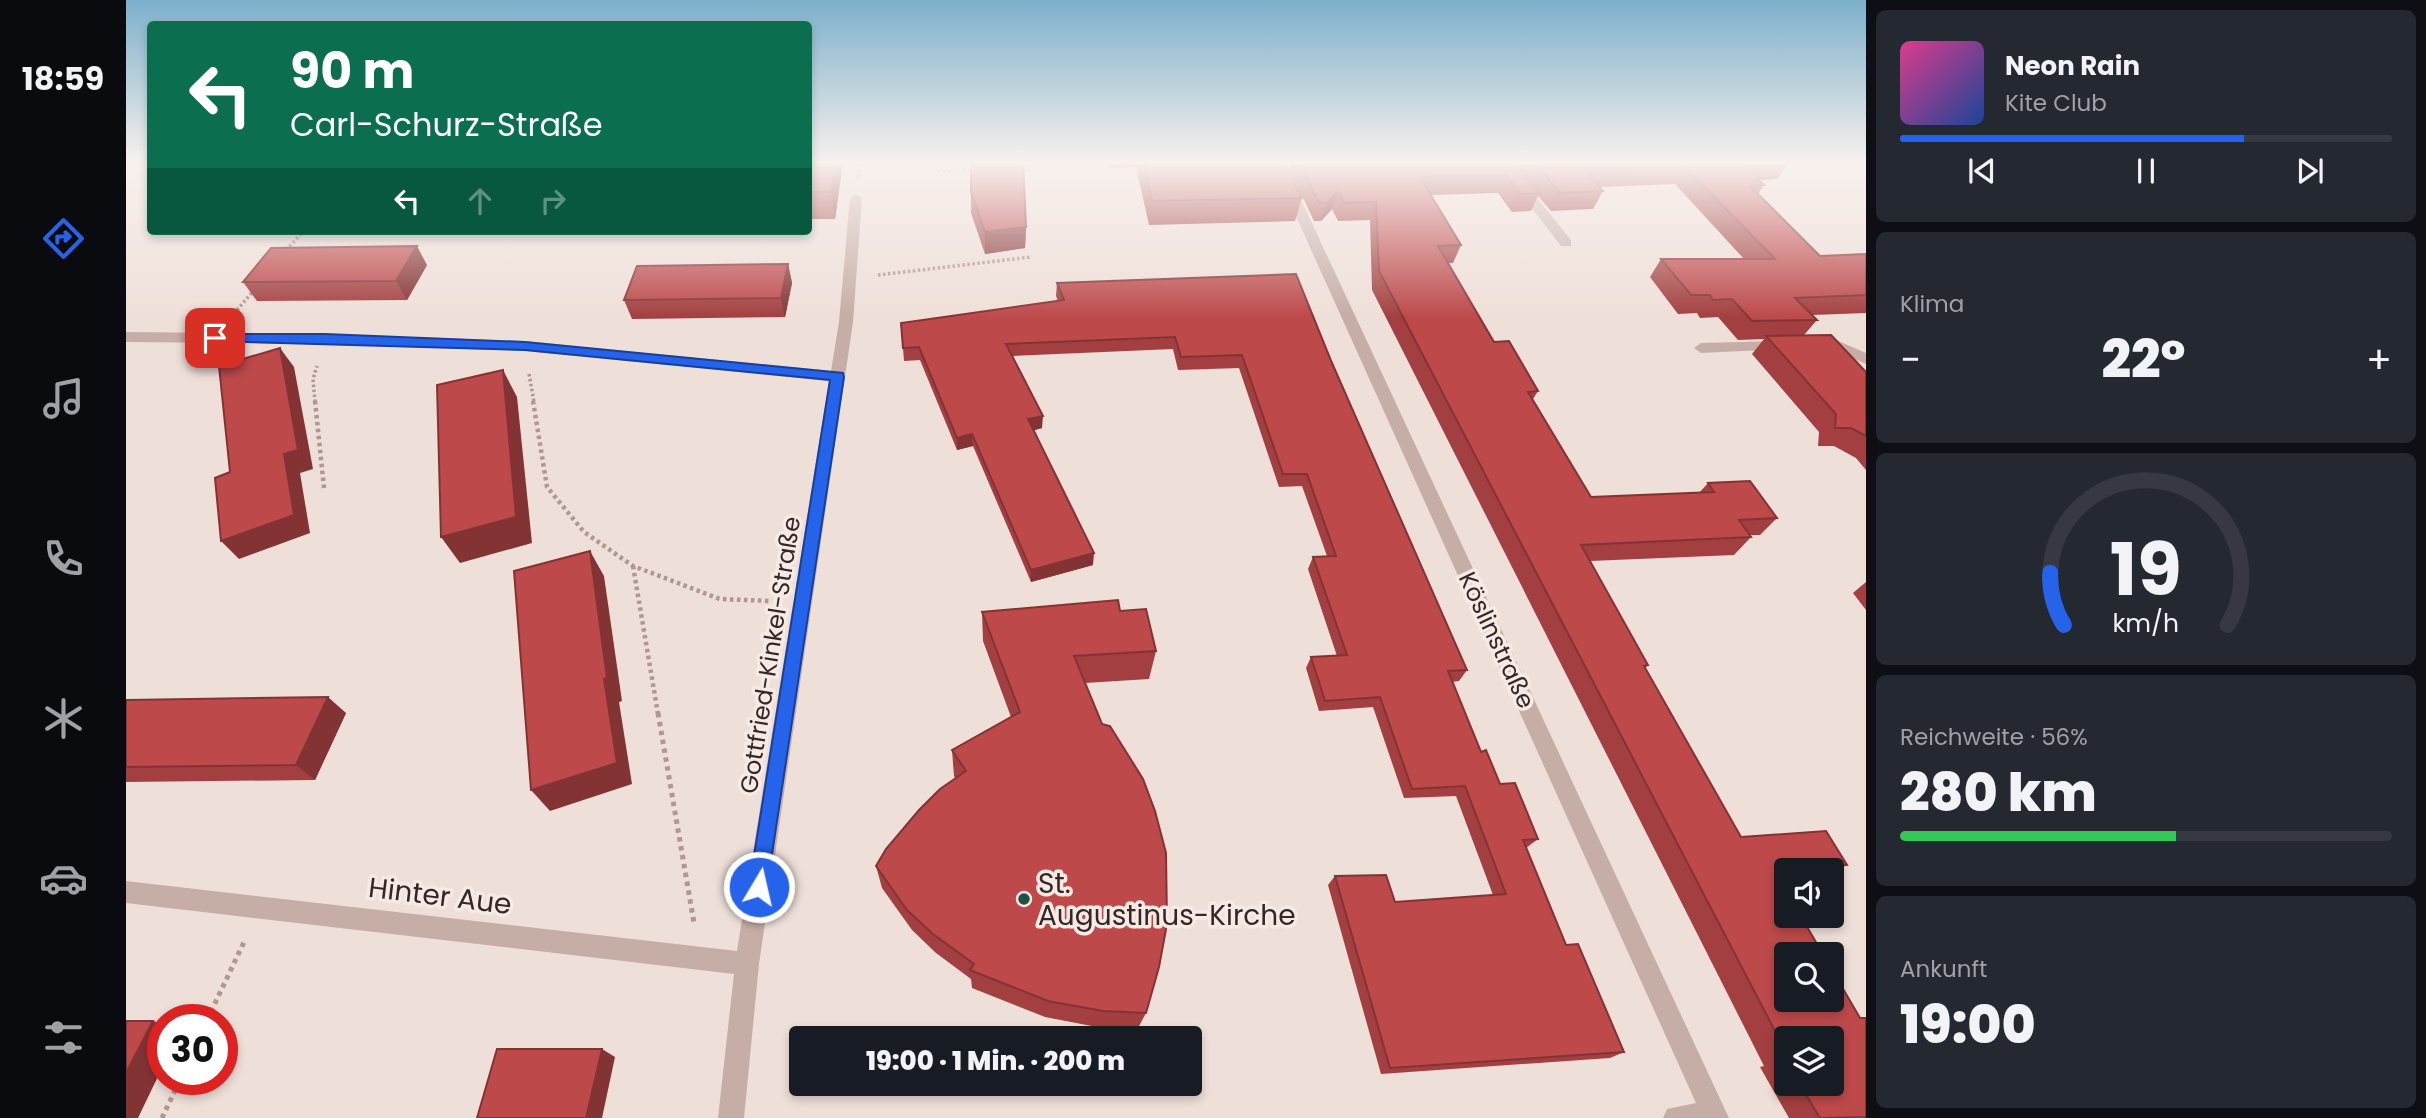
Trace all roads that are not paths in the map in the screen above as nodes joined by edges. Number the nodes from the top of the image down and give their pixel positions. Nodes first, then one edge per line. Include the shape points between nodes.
1 (855, 213) edge
2 (1301, 213) edge
3 (1542, 213) edge
4 (1566, 243) dead end
5 (126, 337) edge
6 (1702, 348) dead end
7 (1866, 359) edge
8 (838, 377) junction
9 (126, 892) edge
10 (747, 964) junction
11 (1715, 1116) edge
12 (731, 1118) edge
13 (1676, 1118) edge

1 - 8 street, Gottfried-Kinkel-Straße
2 - 11 street, Köslinstraße
3 - 4 street
5 - 8 street via 525,346
6 - 7 street via 1836,345
8 - 10 street, Gottfried-Kinkel-Straße
9 - 10 street, Hinter Aue
10 - 12 street, Gottfried-Kinkel-Straße
11 - 13 street

